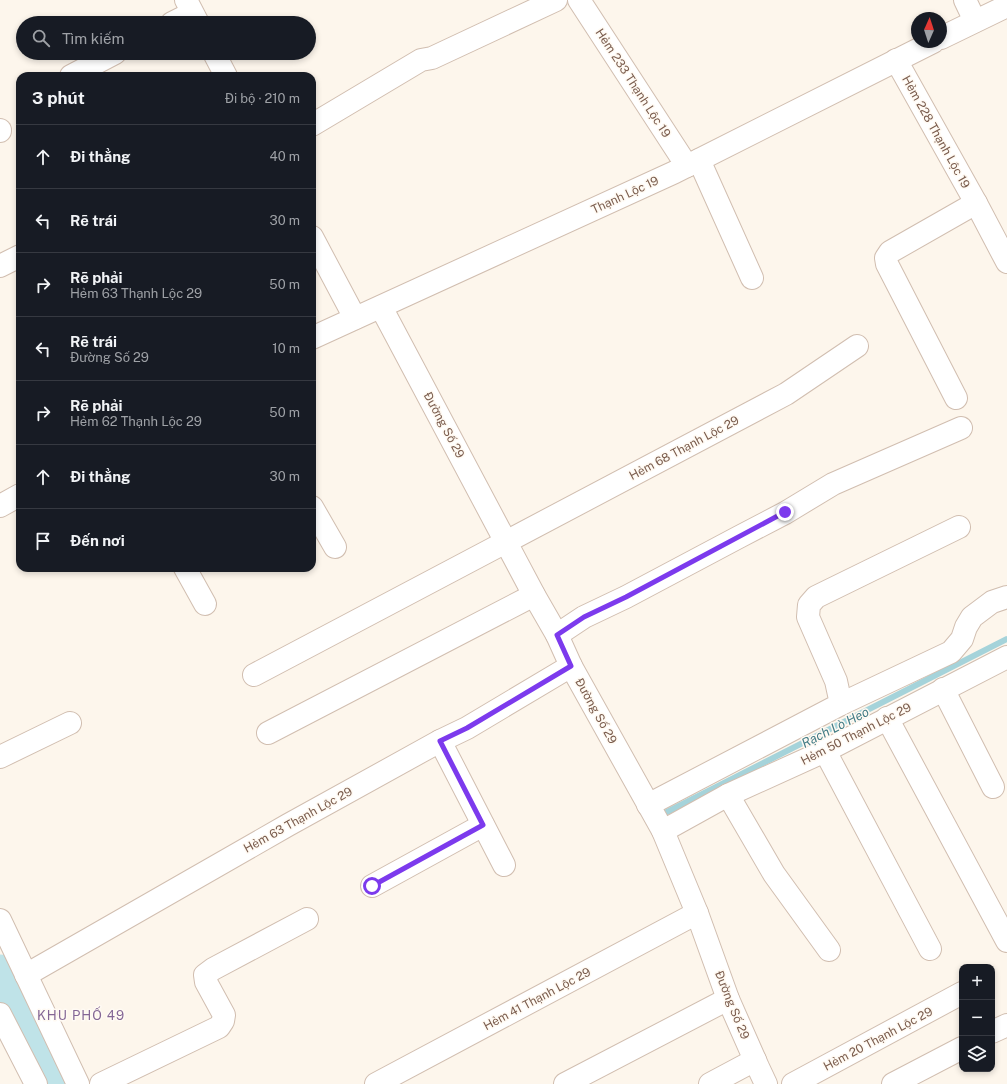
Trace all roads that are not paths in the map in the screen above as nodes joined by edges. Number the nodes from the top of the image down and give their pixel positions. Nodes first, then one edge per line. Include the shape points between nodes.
1 (556, 0) edge
2 (578, 0) edge
3 (965, 0) edge
4 (1007, 6) edge
5 (975, 21) junction
6 (947, 35) edge
7 (921, 48) edge
8 (102, 60) edge
9 (218, 60) edge
10 (896, 60) junction
11 (79, 72) edge
12 (224, 72) edge
13 (316, 123) edge
14 (693, 163) junction
15 (976, 203) junction
16 (316, 248) edge
17 (16, 258) edge
18 (1007, 262) edge
19 (0, 266) edge
20 (752, 278) dead end
21 (380, 307) junction
22 (355, 318) junction
23 (316, 336) edge
24 (857, 346) dead end
25 (956, 398) dead end
26 (961, 428) dead end
27 (16, 497) edge
28 (0, 506) edge
29 (316, 514) edge
30 (959, 527) dead end
31 (505, 542) junction
32 (335, 547) dead end
33 (187, 572) edge
34 (534, 595) junction
35 (1007, 597) edge
36 (204, 604) dead end
37 (557, 635) junction
38 (1004, 665) edge
39 (571, 666) junction
40 (254, 675) dead end
41 (944, 689) junction
42 (841, 704) junction
43 (887, 718) junction
44 (70, 723) dead end
45 (268, 733) dead end
46 (440, 741) junction
47 (825, 751) junction
48 (0, 757) edge
49 (993, 787) dead end
50 (728, 795) junction
51 (648, 805) junction
52 (483, 825) junction
53 (663, 831) junction
54 (504, 865) dead end
55 (372, 886) dead end
56 (698, 913) junction
57 (307, 919) dead end
58 (0, 920) edge
59 (1007, 941) edge
60 (829, 950) dead end
61 (930, 950) dead end
62 (26, 975) junction
63 (959, 995) edge
64 (728, 999) junction
65 (0, 1014) edge
66 (1007, 1025) edge
67 (995, 1031) edge
68 (7, 1048) edge
69 (959, 1050) edge
70 (755, 1060) junction
71 (36, 1084) edge
72 (78, 1084) edge
73 (100, 1084) edge
74 (376, 1084) edge
75 (565, 1084) edge
76 (710, 1084) edge
77 (766, 1084) edge
78 (793, 1084) edge
79 (893, 1084) edge

1 - 13 street via 432,58 421,60
2 - 14 street, Hẻm 233 Thạnh Lộc 19
3 - 5 street
4 - 5 street
5 - 6 street
7 - 10 street, Thạnh Lộc 19
8 - 11 street
9 - 12 street
10 - 14 street, Thạnh Lộc 19
10 - 15 street, Hẻm 228 Thạnh Lộc 19
14 - 20 street, Hẻm 233 Thạnh Lộc 19
14 - 21 street, Thạnh Lộc 19
15 - 18 street, Hẻm 228 Thạnh Lộc 19
15 - 25 street via 890,252 886,258
16 - 22 street
17 - 19 street
21 - 22 street, Thạnh Lộc 19
21 - 31 street, Đường Số 29
22 - 23 street, Thạnh Lộc 19
24 - 31 street, Hẻm 68 Thạnh Lộc 29 via 786,394
26 - 37 street via 833,484 626,597 584,617
27 - 28 street
29 - 32 street
30 - 42 street via 816,598 809,605 808,617 836,682
31 - 34 street, Đường Số 29
31 - 40 street, Hẻm 68 Thạnh Lộc 29
33 - 36 street
34 - 37 street, Đường Số 29
34 - 45 street
35 - 42 street via 992,602 972,617 962,639 951,652
37 - 39 street, Đường Số 29
38 - 41 street, Hẻm 50 Thạnh Lộc 29
39 - 46 street, Hẻm 63 Thạnh Lộc 29 via 467,728
39 - 51 street, Đường Số 29
41 - 43 street, Hẻm 50 Thạnh Lộc 29
41 - 49 street
42 - 51 street
43 - 47 street, Hẻm 50 Thạnh Lộc 29
43 - 59 street
44 - 48 street
46 - 52 street
46 - 62 street, Hẻm 63 Thạnh Lộc 29
47 - 50 street, Hẻm 50 Thạnh Lộc 29
47 - 61 street
50 - 53 street, Hẻm 50 Thạnh Lộc 29
50 - 60 street via 774,874
51 - 53 street, Đường Số 29
52 - 54 street
52 - 55 street
53 - 56 street, Đường Số 29
56 - 64 street, Đường Số 29
56 - 74 street, Hẻm 41 Thạnh Lộc 29
57 - 73 street via 213,969 205,976 224,1015 219,1027
58 - 62 street
62 - 72 street
63 - 78 street, Hẻm 20 Thạnh Lộc 29
64 - 70 street, Đường Số 29
64 - 75 street
65 - 68 street
66 - 67 street
68 - 71 street
69 - 79 street
70 - 76 street
70 - 77 street, Đường Số 29

